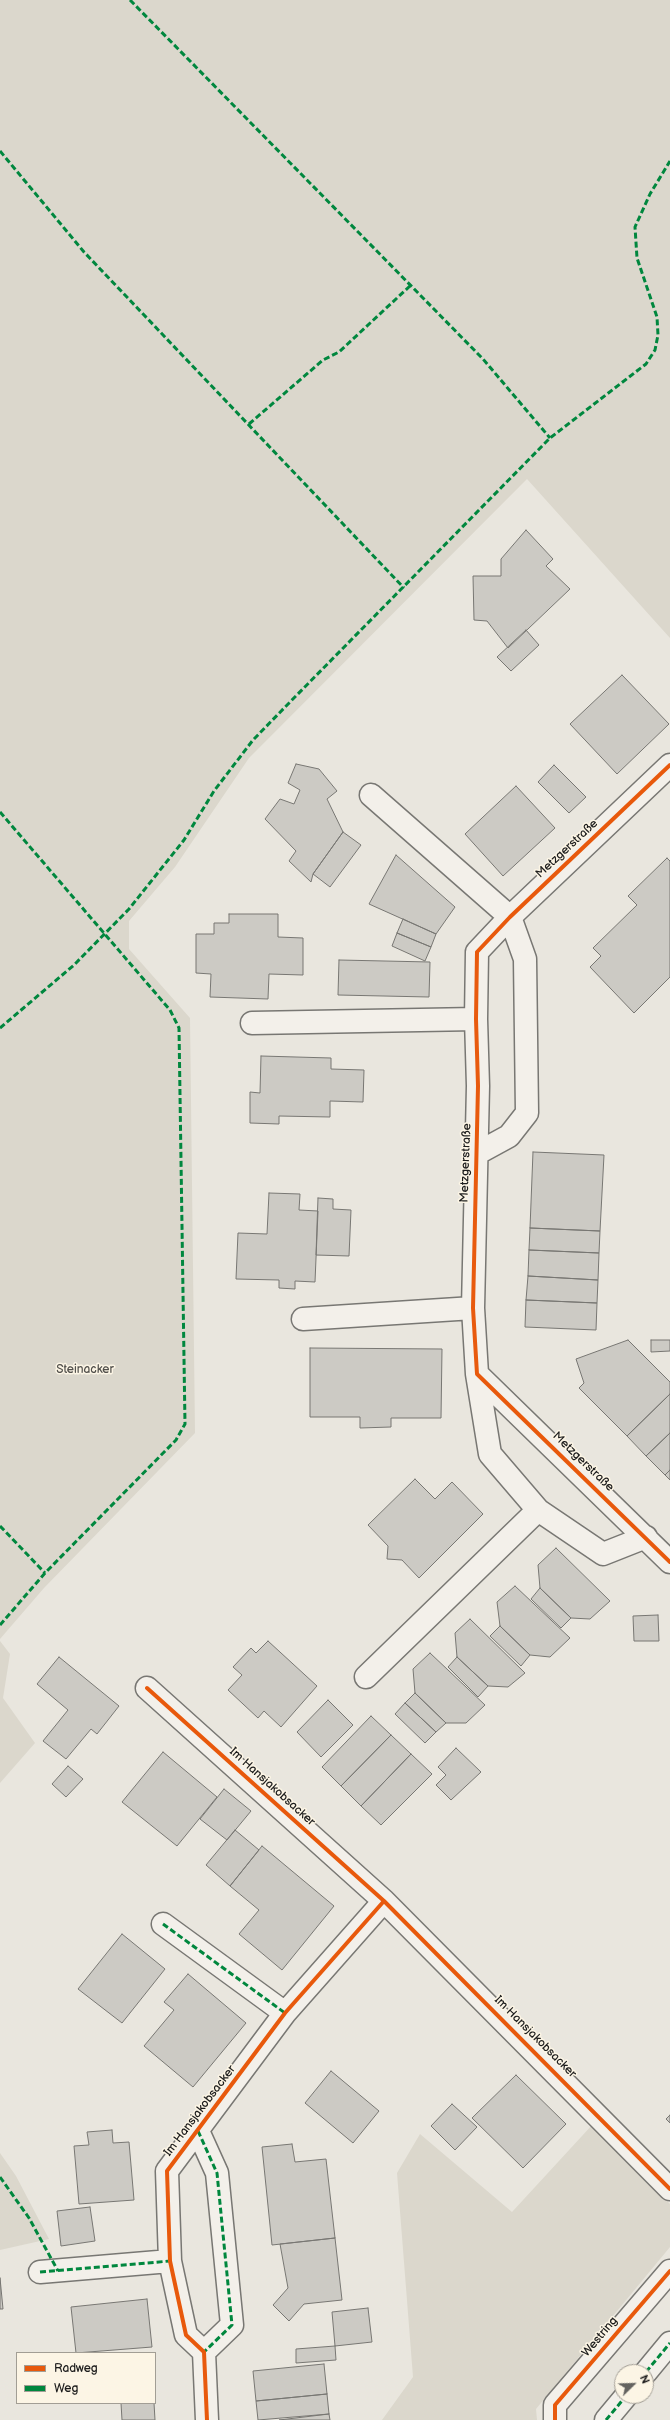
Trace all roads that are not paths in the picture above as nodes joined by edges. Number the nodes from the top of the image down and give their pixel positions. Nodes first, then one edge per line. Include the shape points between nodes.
1 (670, 765) edge
2 (371, 795) dead end
3 (510, 916) junction
4 (476, 1019) junction
5 (252, 1023) dead end
6 (476, 1154) junction
7 (473, 1308) junction
8 (303, 1319) dead end
9 (477, 1374) junction
10 (538, 1510) junction
11 (646, 1537) junction
12 (670, 1562) edge
13 (366, 1677) dead end
14 (147, 1688) dead end
15 (384, 1901) junction
16 (163, 1924) dead end
17 (285, 2013) junction
18 (198, 2131) junction
19 (670, 2189) edge
20 (170, 2261) junction
21 (670, 2271) edge
22 (40, 2272) dead end
23 (670, 2343) edge
24 (204, 2352) junction
25 (653, 2364) edge
26 (619, 2404) edge
27 (207, 2420) edge
28 (555, 2420) edge
29 (606, 2420) edge

1 - 3 street, Metzgerstraße
2 - 3 street, Metzgerstraße
3 - 4 street, Metzgerstraße via 477,952
3 - 6 street, Metzgerstraße via 525,959 527,1113 509,1136
4 - 5 street
4 - 6 street, Metzgerstraße
6 - 7 street, Metzgerstraße
7 - 8 street
7 - 9 street, Metzgerstraße
9 - 10 street, Metzgerstraße via 490,1454
9 - 11 street, Metzgerstraße
10 - 11 street, Metzgerstraße via 602,1554
10 - 13 street
11 - 12 street, Metzgerstraße
14 - 15 street, Im Hansjakobsacker
15 - 17 street, Im Hansjakobsacker
15 - 19 street, Im Hansjakobsacker
16 - 17 street
17 - 18 street, Im Hansjakobsacker
18 - 20 street, Im Hansjakobsacker via 167,2171
18 - 24 street, Im Hansjakobsacker via 217,2173 232,2325
20 - 22 street
20 - 24 street, Im Hansjakobsacker via 186,2335
21 - 28 street, Westring via 555,2405
23 - 25 street
24 - 27 street
26 - 29 street

